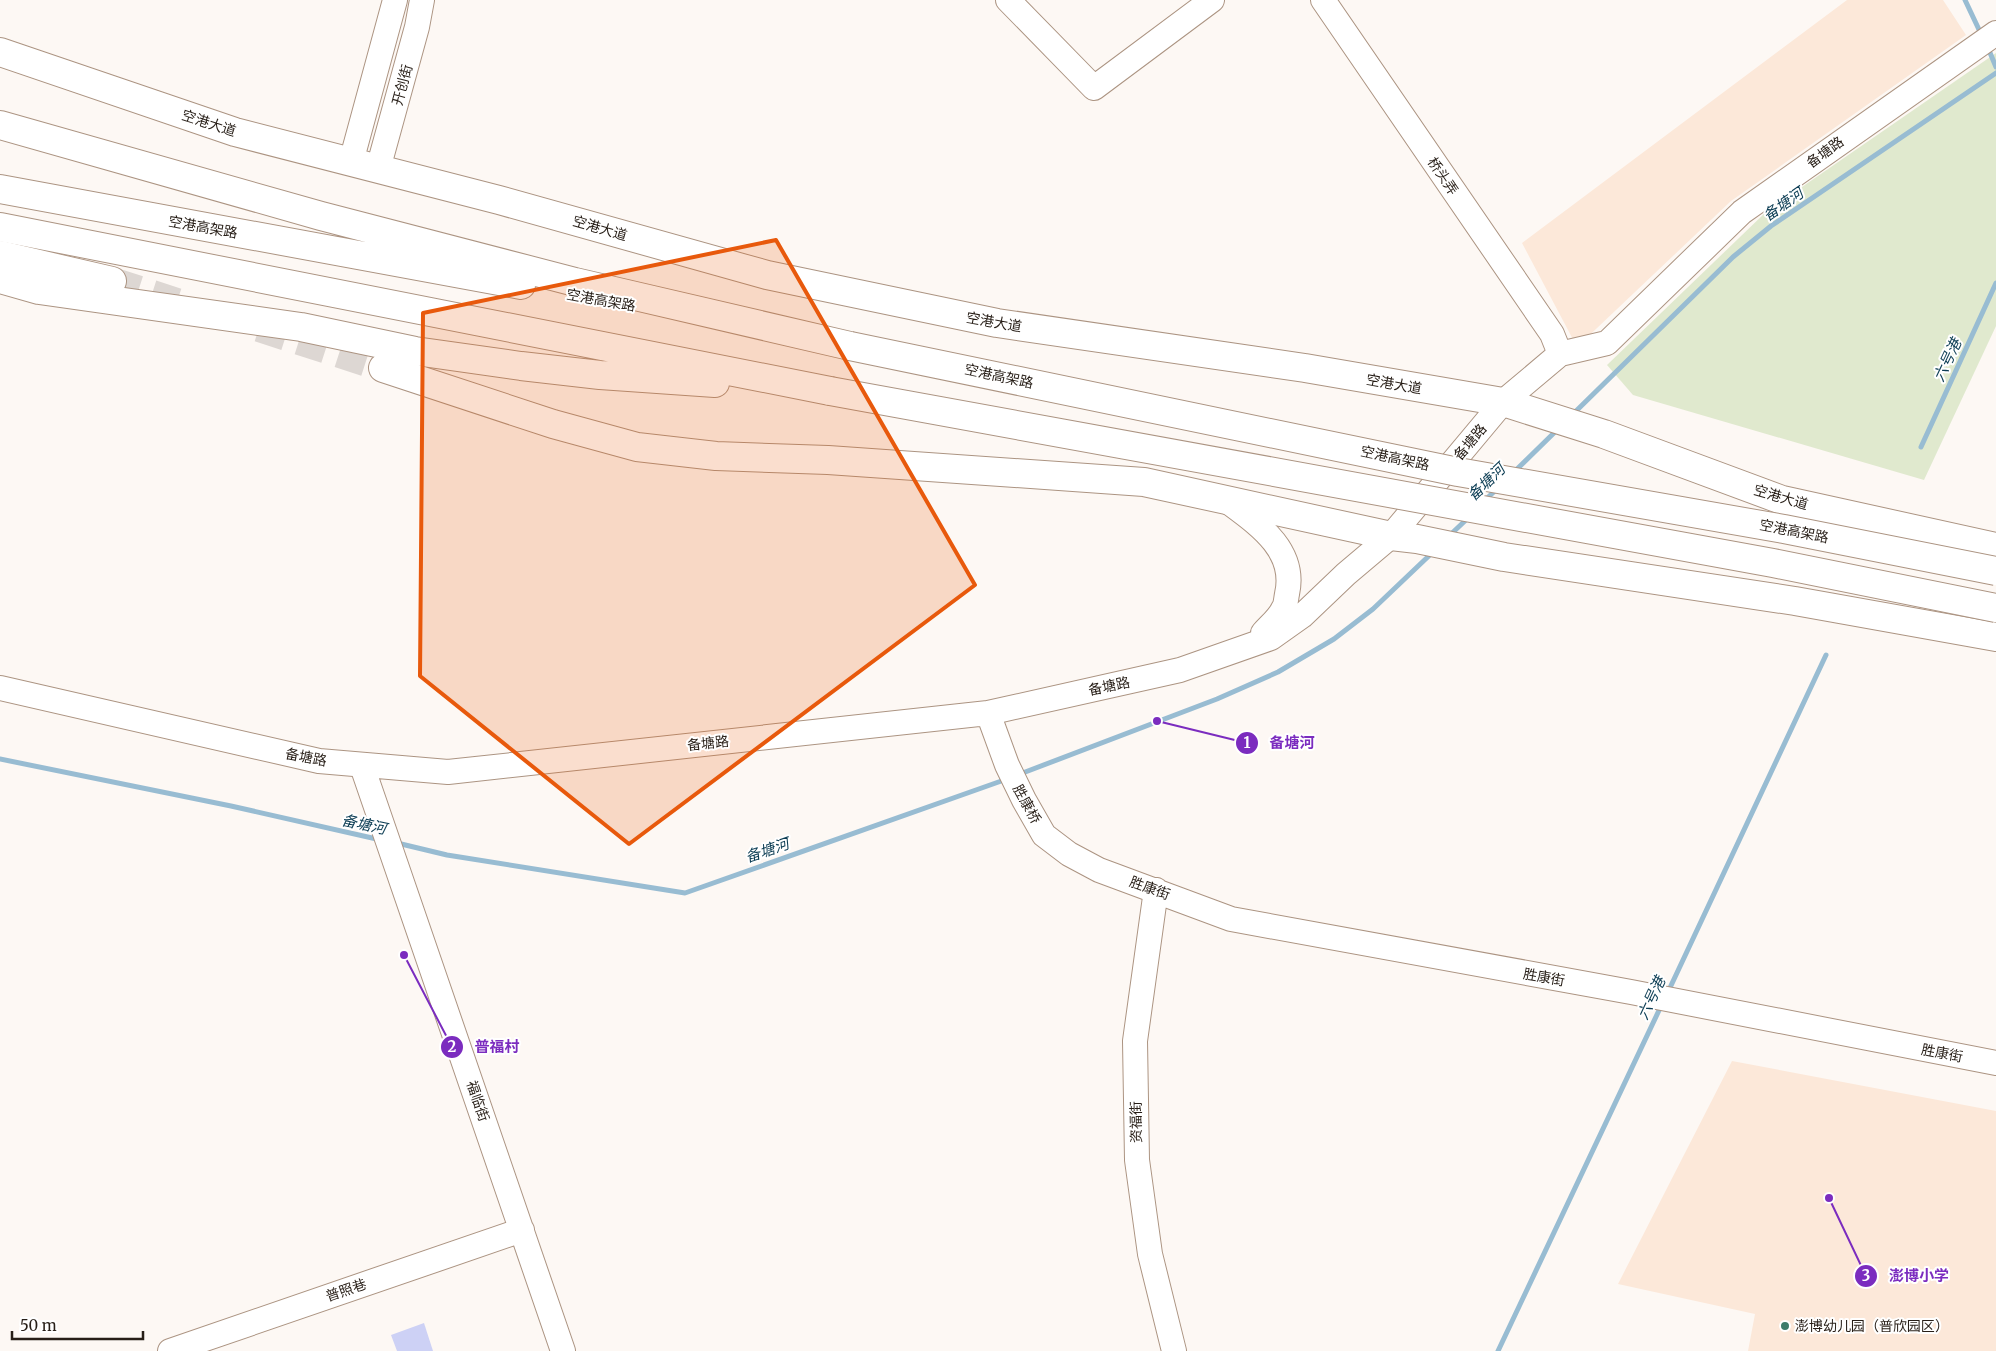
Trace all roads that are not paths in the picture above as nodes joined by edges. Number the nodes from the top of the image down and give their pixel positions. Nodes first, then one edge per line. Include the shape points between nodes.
1 (395, 0) edge
2 (422, 0) edge
3 (1008, 0) edge
4 (1212, 0) edge
5 (1323, 0) edge
6 (1989, 38) edge
7 (0, 52) edge
8 (0, 125) edge
9 (351, 162) junction
10 (378, 169) junction
11 (0, 189) edge
12 (0, 226) edge
13 (0, 255) edge
14 (0, 279) edge
15 (112, 281) tunnel mouth
16 (0, 283) edge
17 (39, 290) junction
18 (850, 346) junction
19 (1560, 354) junction
20 (383, 368) tunnel mouth
21 (830, 391) junction
22 (1504, 402) junction
23 (1225, 500) junction
24 (1391, 536) junction
25 (1996, 547) edge
26 (1996, 571) edge
27 (1996, 608) edge
28 (1996, 637) edge
29 (1239, 650) junction
30 (0, 688) edge
31 (988, 713) junction
32 (362, 766) junction
33 (1098, 870) joint
34 (1156, 890) junction
35 (1996, 1064) edge
36 (522, 1230) junction
37 (170, 1351) edge
38 (563, 1351) edge
39 (1174, 1351) edge

1 - 9 street, 开创街
2 - 10 street, 开创街
3 - 4 street via 1094,88
5 - 19 street, 桥头弄 via 1552,334
6 - 19 street, 备塘路 via 1742,212 1607,343
7 - 9 main road, 空港大道 via 235,132
8 - 18 main road via 302,211 566,280
9 - 10 main road, 空港大道
10 - 22 main road, 空港大道 via 767,275 997,323 1305,368
11 - 18 main road, 空港高架路
12 - 21 main road
13 - 15 main road
14 - 17 main road
16 - 17 main road
17 - 21 main road via 302,327 415,351 521,366 600,375
18 - 26 main road, 空港高架路, bridge via 1458,472 1784,529
19 - 22 street, 备塘路
20 - 23 main road via 553,424 637,447 716,456 828,460 1144,482
21 - 27 main road, bridge via 1773,563
22 - 24 street, 备塘路
22 - 25 main road, 空港大道 via 1604,434 1782,500
23 - 24 main road
23 - 29 street via 1257,523 1273,540 1286,559 1290,581 1284,608 1263,633
24 - 28 main road
24 - 29 street, 备塘路 via 1302,616 1271,638
29 - 31 street, 备塘路 via 1180,670
30 - 32 street, 备塘路 via 319,761
31 - 32 street, 备塘路 via 448,772
31 - 33 street, 胜康桥 via 1007,765 1044,835
32 - 36 street, 福临街
33 - 34 street, 胜康街
34 - 35 street, 胜康街 via 1231,919 1631,992
34 - 39 street, 资福街 via 1135,1041 1137,1160 1150,1254
36 - 37 street, 普照巷
36 - 38 street, 福临街

